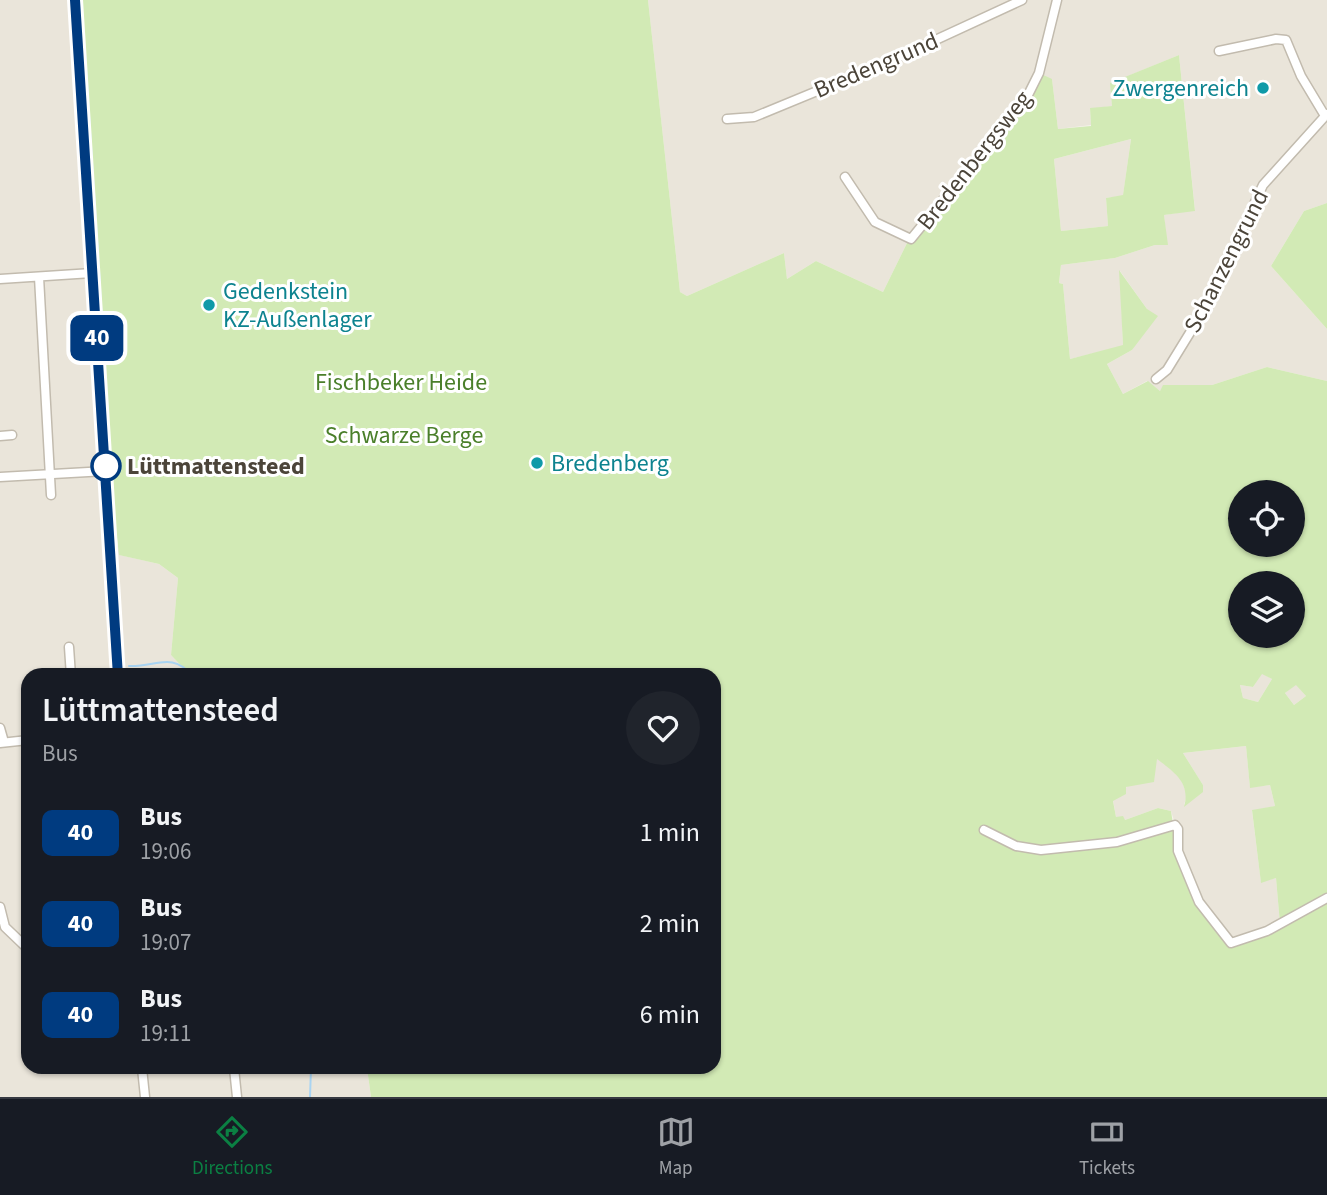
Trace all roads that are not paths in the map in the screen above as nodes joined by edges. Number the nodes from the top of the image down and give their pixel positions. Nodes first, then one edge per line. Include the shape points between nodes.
1 (75, 0) edge
2 (1022, 0) edge
3 (1057, 0) edge
4 (1219, 51) dead end
5 (1326, 115) edge
6 (727, 119) dead end
7 (845, 177) dead end
8 (92, 273) junction
9 (39, 277) junction
10 (0, 279) edge
11 (1156, 379) dead end
12 (12, 435) dead end
13 (0, 436) edge
14 (106, 471) junction
15 (50, 473) junction
16 (0, 477) edge
17 (51, 495) dead end
18 (69, 647) dead end
19 (70, 668) edge
20 (118, 668) edge
21 (0, 728) edge
22 (21, 741) edge
23 (2, 742) edge
24 (984, 830) dead end
25 (1327, 898) edge
26 (0, 907) edge
27 (3, 929) edge
28 (21, 943) edge
29 (143, 1074) edge
30 (235, 1074) edge
31 (145, 1097) edge
32 (237, 1097) edge

1 - 8 street
2 - 6 street, Bredengrund via 754,117
3 - 7 street, Bredenbergsweg via 1040,73 1027,97 911,239 875,222
4 - 5 street via 1286,40 1301,76
5 - 11 street, Schanzengrund via 1263,185 1207,305 1167,370
8 - 9 street
8 - 14 street
9 - 10 street
9 - 15 street
12 - 13 street
14 - 15 street
14 - 20 street
15 - 16 street
15 - 17 street
18 - 19 street
21 - 23 street
22 - 23 street
24 - 25 street via 1016,846 1041,850 1117,842 1175,825 1178,851 1199,902 1231,943 1267,931
26 - 27 street
27 - 28 street
29 - 31 street
30 - 32 street

